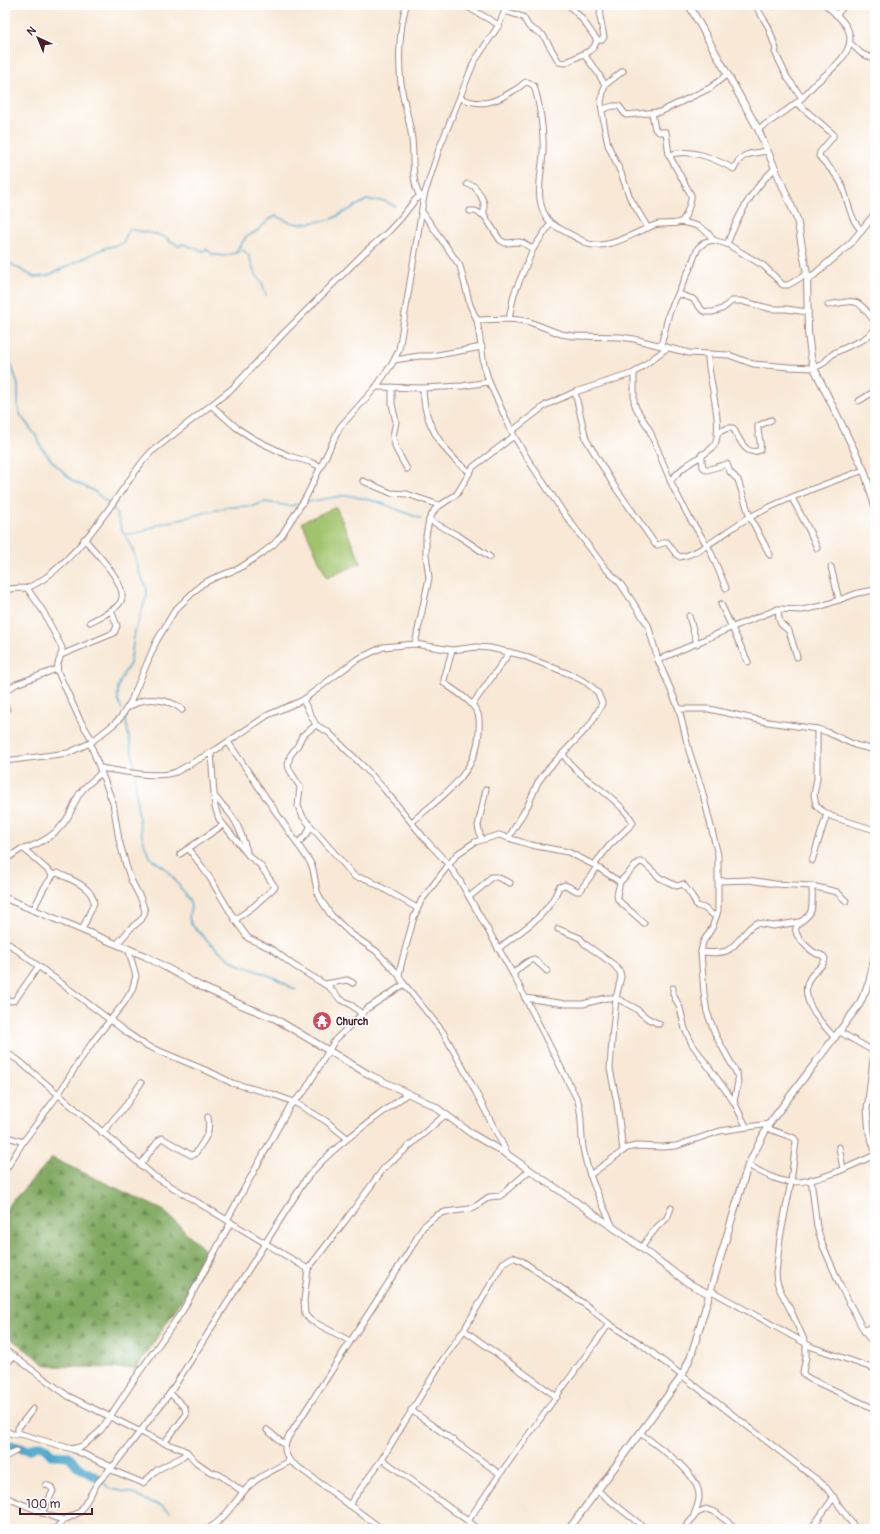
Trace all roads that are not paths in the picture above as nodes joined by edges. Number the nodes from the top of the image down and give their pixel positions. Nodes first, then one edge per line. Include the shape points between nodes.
1 (406, 5) edge
2 (464, 5) edge
3 (507, 5) edge
4 (569, 5) edge
5 (601, 5) edge
6 (689, 5) edge
7 (755, 5) edge
8 (826, 5) edge
9 (845, 5) edge
10 (505, 11) junction
11 (836, 15) junction
12 (499, 25) junction
13 (597, 40) junction
14 (850, 43) junction
15 (587, 52) junction
16 (875, 59) edge
17 (622, 71) dead end
18 (728, 74) junction
19 (605, 86) junction
20 (460, 98) junction
21 (802, 98) junction
22 (797, 103) junction
23 (603, 109) junction
24 (652, 113) junction
25 (758, 129) junction
26 (767, 151) junction
27 (669, 155) junction
28 (775, 168) junction
29 (467, 184) dead end
30 (422, 196) junction
31 (470, 211) dead end
32 (423, 214) junction
33 (875, 214) edge
34 (485, 216) junction
35 (680, 222) junction
36 (551, 223) junction
37 (648, 228) junction
38 (862, 231) junction
39 (713, 240) junction
40 (727, 244) junction
41 (533, 249) junction
42 (807, 274) junction
43 (807, 281) junction
44 (679, 294) junction
45 (828, 305) dead end
46 (808, 312) junction
47 (509, 319) junction
48 (477, 320) junction
49 (875, 322) edge
50 (875, 330) edge
51 (661, 346) junction
52 (482, 347) junction
53 (667, 348) junction
54 (708, 355) junction
55 (395, 360) junction
56 (814, 368) junction
57 (634, 373) junction
58 (489, 382) junction
59 (376, 387) junction
60 (392, 387) junction
61 (423, 388) junction
62 (875, 391) edge
63 (575, 392) junction
64 (859, 401) dead end
65 (212, 406) junction
66 (771, 420) dead end
67 (513, 433) junction
68 (718, 433) junction
69 (702, 454) junction
70 (321, 467) junction
71 (407, 469) dead end
72 (864, 470) junction
73 (470, 472) junction
74 (362, 481) dead end
75 (670, 481) junction
76 (874, 494) edge
77 (792, 498) junction
78 (439, 505) junction
79 (875, 506) edge
80 (750, 517) junction
81 (429, 520) junction
82 (84, 539) junction
83 (707, 545) junction
84 (817, 548) dead end
85 (770, 556) dead end
86 (490, 557) dead end
87 (831, 567) dead end
88 (27, 588) junction
89 (726, 588) dead end
90 (875, 590) edge
91 (5, 591) edge
92 (839, 600) junction
93 (721, 604) dead end
94 (778, 609) junction
95 (111, 610) junction
96 (689, 616) dead end
97 (90, 622) dead end
98 (733, 627) junction
99 (415, 644) junction
100 (697, 644) junction
101 (452, 650) junction
102 (510, 652) junction
103 (61, 655) junction
104 (797, 657) dead end
105 (658, 660) junction
106 (748, 662) dead end
107 (57, 669) junction
108 (5, 692) edge
109 (303, 700) junction
110 (5, 705) edge
111 (472, 705) junction
112 (126, 708) junction
113 (679, 709) junction
114 (182, 710) dead end
115 (5, 714) edge
116 (316, 725) junction
117 (817, 729) junction
118 (92, 742) junction
119 (228, 742) junction
120 (875, 750) edge
121 (211, 753) junction
122 (563, 754) junction
123 (5, 761) edge
124 (101, 770) junction
125 (486, 789) dead end
126 (214, 796) junction
127 (827, 814) junction
128 (412, 822) junction
129 (223, 825) junction
130 (310, 827) junction
131 (875, 830) edge
132 (509, 837) junction
133 (481, 839) junction
134 (297, 844) junction
135 (24, 849) junction
136 (189, 849) junction
137 (180, 854) dead end
138 (248, 855) junction
139 (5, 860) edge
140 (812, 861) dead end
141 (448, 864) junction
142 (596, 866) junction
143 (52, 875) junction
144 (719, 881) junction
145 (620, 882) junction
146 (510, 883) dead end
147 (812, 886) junction
148 (469, 897) junction
149 (5, 898) edge
150 (846, 901) dead end
151 (417, 908) junction
152 (33, 910) junction
153 (716, 917) junction
154 (235, 920) junction
155 (800, 921) junction
156 (644, 923) dead end
157 (558, 929) dead end
158 (82, 930) junction
159 (5, 941) edge
160 (117, 944) junction
161 (128, 948) junction
162 (498, 949) junction
163 (701, 952) junction
164 (875, 955) edge
165 (38, 967) junction
166 (547, 971) dead end
167 (513, 974) junction
168 (399, 975) junction
169 (353, 983) dead end
170 (325, 984) junction
171 (403, 985) junction
172 (673, 988) dead end
173 (5, 998) edge
174 (525, 998) junction
175 (616, 998) junction
176 (362, 1014) junction
177 (110, 1020) junction
178 (659, 1024) dead end
179 (840, 1032) junction
180 (835, 1038) junction
181 (328, 1051) junction
182 (5, 1052) edge
183 (874, 1052) edge
184 (141, 1083) dead end
185 (408, 1093) junction
186 (58, 1095) junction
187 (294, 1102) junction
188 (734, 1102) junction
189 (445, 1115) junction
190 (208, 1117) dead end
191 (746, 1126) junction
192 (767, 1126) junction
193 (102, 1133) junction
194 (5, 1136) edge
195 (347, 1138) junction
196 (23, 1142) junction
197 (839, 1147) dead end
198 (875, 1151) edge
199 (623, 1152) junction
200 (875, 1154) edge
201 (508, 1155) junction
202 (140, 1165) junction
203 (748, 1165) junction
204 (843, 1169) junction
205 (530, 1170) junction
206 (5, 1171) edge
207 (590, 1175) junction
208 (811, 1179) junction
209 (791, 1182) junction
210 (671, 1208) dead end
211 (229, 1221) junction
212 (613, 1228) junction
213 (265, 1242) junction
214 (641, 1248) junction
215 (308, 1269) junction
216 (709, 1292) junction
217 (609, 1324) junction
218 (875, 1325) edge
219 (464, 1330) junction
220 (864, 1331) junction
221 (350, 1341) junction
222 (806, 1344) junction
223 (875, 1347) edge
224 (5, 1350) edge
225 (14, 1356) junction
226 (5, 1365) edge
227 (875, 1369) edge
228 (682, 1376) junction
229 (170, 1393) junction
230 (557, 1397) junction
231 (33, 1409) dead end
232 (875, 1409) edge
233 (411, 1410) junction
234 (110, 1417) junction
235 (5, 1430) edge
236 (266, 1430) dead end
237 (141, 1431) junction
238 (640, 1433) junction
239 (21, 1434) junction
240 (164, 1443) junction
241 (284, 1446) junction
242 (72, 1449) junction
243 (16, 1451) dead end
244 (187, 1452) junction
245 (5, 1457) edge
246 (382, 1459) junction
247 (290, 1460) junction
248 (111, 1468) junction
249 (500, 1474) junction
250 (46, 1486) dead end
251 (598, 1491) junction
252 (243, 1492) junction
253 (5, 1497) edge
254 (834, 1497) junction
255 (349, 1505) junction
256 (42, 1513) junction
257 (693, 1518) junction
258 (64, 1520) junction
259 (468, 1521) junction
260 (55, 1529) edge
261 (208, 1529) edge
262 (382, 1529) edge
263 (479, 1529) edge
264 (569, 1529) edge
265 (646, 1529) edge
266 (684, 1529) edge
267 (737, 1529) edge
268 (811, 1529) edge
269 (856, 1529) edge

1 - 30 street via 402,27 401,79 412,140 415,183 417,191
2 - 12 street
3 - 10 street
4 - 13 street
5 - 13 street via 600,17 604,38
6 - 18 street
7 - 21 street via 768,26 775,52 787,77
8 - 11 street
9 - 11 street
10 - 12 street
10 - 15 street via 523,17 529,27 543,35 560,62 565,63
11 - 14 street via 847,28
12 - 20 street via 474,62
13 - 15 street via 597,44
14 - 16 street via 862,54
14 - 21 street via 836,66
15 - 19 street via 586,57
17 - 19 street
18 - 24 street via 701,93
18 - 25 street
19 - 23 street
20 - 30 street
20 - 36 street via 470,103 481,104 514,91 526,82 534,86 543,144 540,196 542,209
21 - 22 street
22 - 25 street
22 - 38 street via 833,134 819,156 840,181 855,223
23 - 24 street via 616,106 626,115
23 - 37 street via 612,156 630,198
24 - 27 street via 656,131 664,131 667,134
25 - 26 street
26 - 27 street via 744,156 738,160 734,169 703,155 679,152
26 - 28 street
27 - 35 street via 692,199 684,219
28 - 40 street via 750,197
28 - 42 street via 797,219
29 - 34 street via 474,186 482,198
30 - 32 street
30 - 65 street via 414,200 388,232
31 - 34 street
32 - 48 street via 460,266 470,305
32 - 55 street via 399,350
33 - 38 street
34 - 41 street via 501,242 519,242
35 - 37 street
35 - 39 street via 702,228 709,232
36 - 37 street via 588,244 597,245 628,237
36 - 41 street
38 - 43 street
39 - 40 street
39 - 44 street via 698,248
40 - 42 street via 764,266 783,285 788,285
41 - 47 street via 516,288
42 - 43 street
43 - 46 street
44 - 46 street via 693,299 706,312 722,309 732,301 741,300 772,309
44 - 51 street via 670,313
45 - 49 street via 856,302
46 - 56 street
47 - 48 street
47 - 51 street via 531,322 561,334 620,337
48 - 52 street
50 - 56 street
51 - 53 street
52 - 55 street
52 - 58 street
53 - 54 street
53 - 57 street
54 - 56 street via 729,355 753,364
54 - 68 street
55 - 59 street
56 - 72 street
57 - 63 street
57 - 75 street via 634,402 649,430
58 - 61 street
58 - 67 street
59 - 60 street
59 - 70 street via 340,427
60 - 61 street
60 - 71 street via 396,422 393,436 396,449
61 - 73 street via 425,407 439,438 457,462
62 - 64 street
63 - 67 street via 546,405
63 - 83 street via 586,440 655,544 667,542 680,557
65 - 70 street via 254,439 289,456
65 - 82 street via 151,452
66 - 68 street via 758,426 761,446 760,450 755,452 749,452 743,447 733,428
67 - 73 street
67 - 105 street via 563,512 600,562 632,599 648,625
68 - 69 street via 713,448
69 - 75 street
69 - 80 street via 703,467 707,470 727,464 730,472 738,480
70 - 112 street via 301,506 274,544 238,569 202,584 175,610 156,642
72 - 76 street
72 - 77 street
73 - 78 street via 457,494
74 - 78 street
75 - 83 street
76 - 79 street
77 - 80 street
77 - 84 street
78 - 81 street
80 - 83 street
80 - 85 street
81 - 86 street via 460,536
81 - 99 street via 426,555 429,578
82 - 88 street via 52,572
82 - 95 street via 103,561 121,589 122,600
83 - 89 street
87 - 92 street
88 - 91 street
88 - 103 street via 56,635 62,648
90 - 92 street
92 - 94 street via 802,610
93 - 98 street
94 - 98 street
94 - 104 street via 779,620 789,631
95 - 97 street
95 - 103 street via 117,626 114,633
96 - 100 street
98 - 100 street
98 - 106 street
99 - 101 street
99 - 109 street via 383,647 368,653
100 - 105 street
101 - 102 street via 477,647
101 - 111 street via 444,683
102 - 111 street
102 - 122 street via 572,675 587,683 601,698 602,703 590,726
103 - 107 street
105 - 113 street
107 - 108 street via 16,684
107 - 118 street
109 - 116 street
109 - 119 street via 268,716
110 - 115 street
111 - 128 street via 479,718 476,751 470,765 461,780
112 - 114 street via 151,699 177,705
112 - 118 street via 114,724
113 - 117 street via 709,709 779,724
113 - 144 street via 718,855
116 - 128 street via 328,732 360,763
116 - 130 street via 302,736 288,764 300,787 300,811
117 - 120 street
117 - 127 street via 817,778 814,795 816,805
118 - 123 street via 68,754
118 - 124 street
119 - 121 street
119 - 134 street
121 - 124 street via 176,772 164,775
121 - 126 street
122 - 132 street via 538,782
122 - 142 street via 576,770 616,800 633,823 609,846
124 - 135 street via 81,791 57,832 35,846
124 - 160 street via 113,803 126,865 145,911 141,920
125 - 133 street via 478,826
126 - 129 street via 217,813
126 - 138 street via 235,819
127 - 131 street
127 - 140 street
128 - 141 street
129 - 136 street
129 - 138 street
130 - 134 street
130 - 151 street via 355,877 368,879
132 - 133 street via 499,835
132 - 142 street via 568,852
133 - 141 street via 457,854
134 - 168 street via 310,862 317,891 331,915 351,934 376,951
135 - 139 street
135 - 143 street
136 - 137 street
136 - 154 street
138 - 154 street via 260,865 275,887
141 - 148 street
141 - 151 street
142 - 145 street
142 - 162 street via 580,891 565,885 559,887 554,899 536,921
143 - 152 street
143 - 158 street via 58,873 81,884 92,897 94,903
144 - 147 street via 749,880
144 - 153 street
145 - 153 street via 637,864 644,863 660,878 677,886 684,884 697,906
145 - 156 street via 618,900
146 - 148 street via 491,877
147 - 150 street via 837,892
147 - 155 street via 810,913
148 - 162 street
149 - 152 street
151 - 168 street
152 - 158 street
153 - 163 street via 703,942
154 - 170 street via 252,940
155 - 163 street via 773,926 757,923 732,949 722,952
155 - 180 street via 796,926 798,937 825,958 808,983 810,1006
157 - 175 street via 576,936 620,972
158 - 160 street
159 - 165 street
160 - 161 street
161 - 177 street via 135,969 135,982 124,1003
161 - 181 street via 198,985 274,1018
162 - 167 street
163 - 188 street via 707,1012 716,1036 738,1078
164 - 179 street via 867,989
165 - 173 street via 15,1000
165 - 177 street
166 - 167 street via 532,959
167 - 174 street
168 - 171 street
169 - 170 street via 347,980
170 - 176 street via 340,999
171 - 176 street
171 - 201 street via 443,1032
172 - 188 street via 674,998 692,1044
174 - 175 street via 566,1004 583,1004
174 - 207 street via 578,1101 581,1137
175 - 178 street
175 - 199 street via 610,1069
176 - 181 street via 335,1040
177 - 186 street
177 - 187 street via 145,1045 232,1083
179 - 180 street
179 - 183 street
180 - 192 street
181 - 185 street
181 - 187 street via 304,1092
182 - 186 street
183 - 198 street via 867,1109 869,1133
184 - 193 street
185 - 189 street via 434,1106
185 - 195 street
186 - 193 street
186 - 196 street
187 - 195 street via 326,1121
187 - 211 street
188 - 191 street
189 - 201 street
189 - 215 street via 384,1168
190 - 202 street via 209,1132 195,1154 191,1155 162,1138
191 - 192 street
191 - 199 street via 720,1131 676,1146 636,1146
192 - 203 street
192 - 209 street via 796,1140
193 - 202 street
194 - 196 street
195 - 213 street via 306,1179
196 - 206 street
197 - 204 street
199 - 207 street
200 - 204 street
201 - 205 street
202 - 211 street via 167,1185
203 - 209 street via 769,1176
203 - 216 street
204 - 208 street
205 - 212 street
205 - 221 street via 500,1196 489,1197 470,1209 437,1215 423,1226
207 - 212 street
208 - 209 street
208 - 220 street via 817,1227 823,1246
209 - 222 street via 776,1274 777,1282
210 - 214 street via 667,1218
211 - 213 street
211 - 234 street via 183,1310
212 - 214 street
213 - 215 street
213 - 229 street
214 - 216 street via 688,1283
215 - 221 street via 305,1314 310,1320
216 - 222 street
216 - 228 street via 691,1356
217 - 219 street via 590,1308 514,1257 504,1263
217 - 228 street via 641,1344
217 - 230 street
218 - 220 street
219 - 230 street
219 - 233 street
220 - 223 street
221 - 241 street
222 - 227 street
222 - 232 street via 804,1375
224 - 225 street
225 - 226 street
225 - 234 street via 68,1396
228 - 238 street
228 - 254 street via 819,1481
229 - 237 street
229 - 240 street via 185,1408 186,1415
230 - 249 street
231 - 239 street via 18,1428
233 - 246 street
233 - 249 street
234 - 237 street
234 - 242 street via 101,1430 85,1444
235 - 239 street via 12,1434
236 - 241 street
237 - 240 street
237 - 248 street
238 - 251 street
238 - 257 street via 675,1458 696,1483 699,1497
239 - 242 street
240 - 244 street
241 - 247 street
242 - 248 street
243 - 245 street
244 - 248 street via 157,1470 143,1483
244 - 252 street via 196,1462
246 - 255 street
246 - 259 street
247 - 252 street
247 - 255 street
248 - 258 street via 98,1482 80,1512
249 - 259 street
250 - 256 street via 51,1487 53,1491
251 - 264 street
251 - 265 street
252 - 261 street via 228,1512
253 - 256 street
254 - 268 street
254 - 269 street
255 - 262 street
256 - 258 street
257 - 266 street
257 - 267 street via 701,1510 710,1510
258 - 260 street
259 - 263 street

